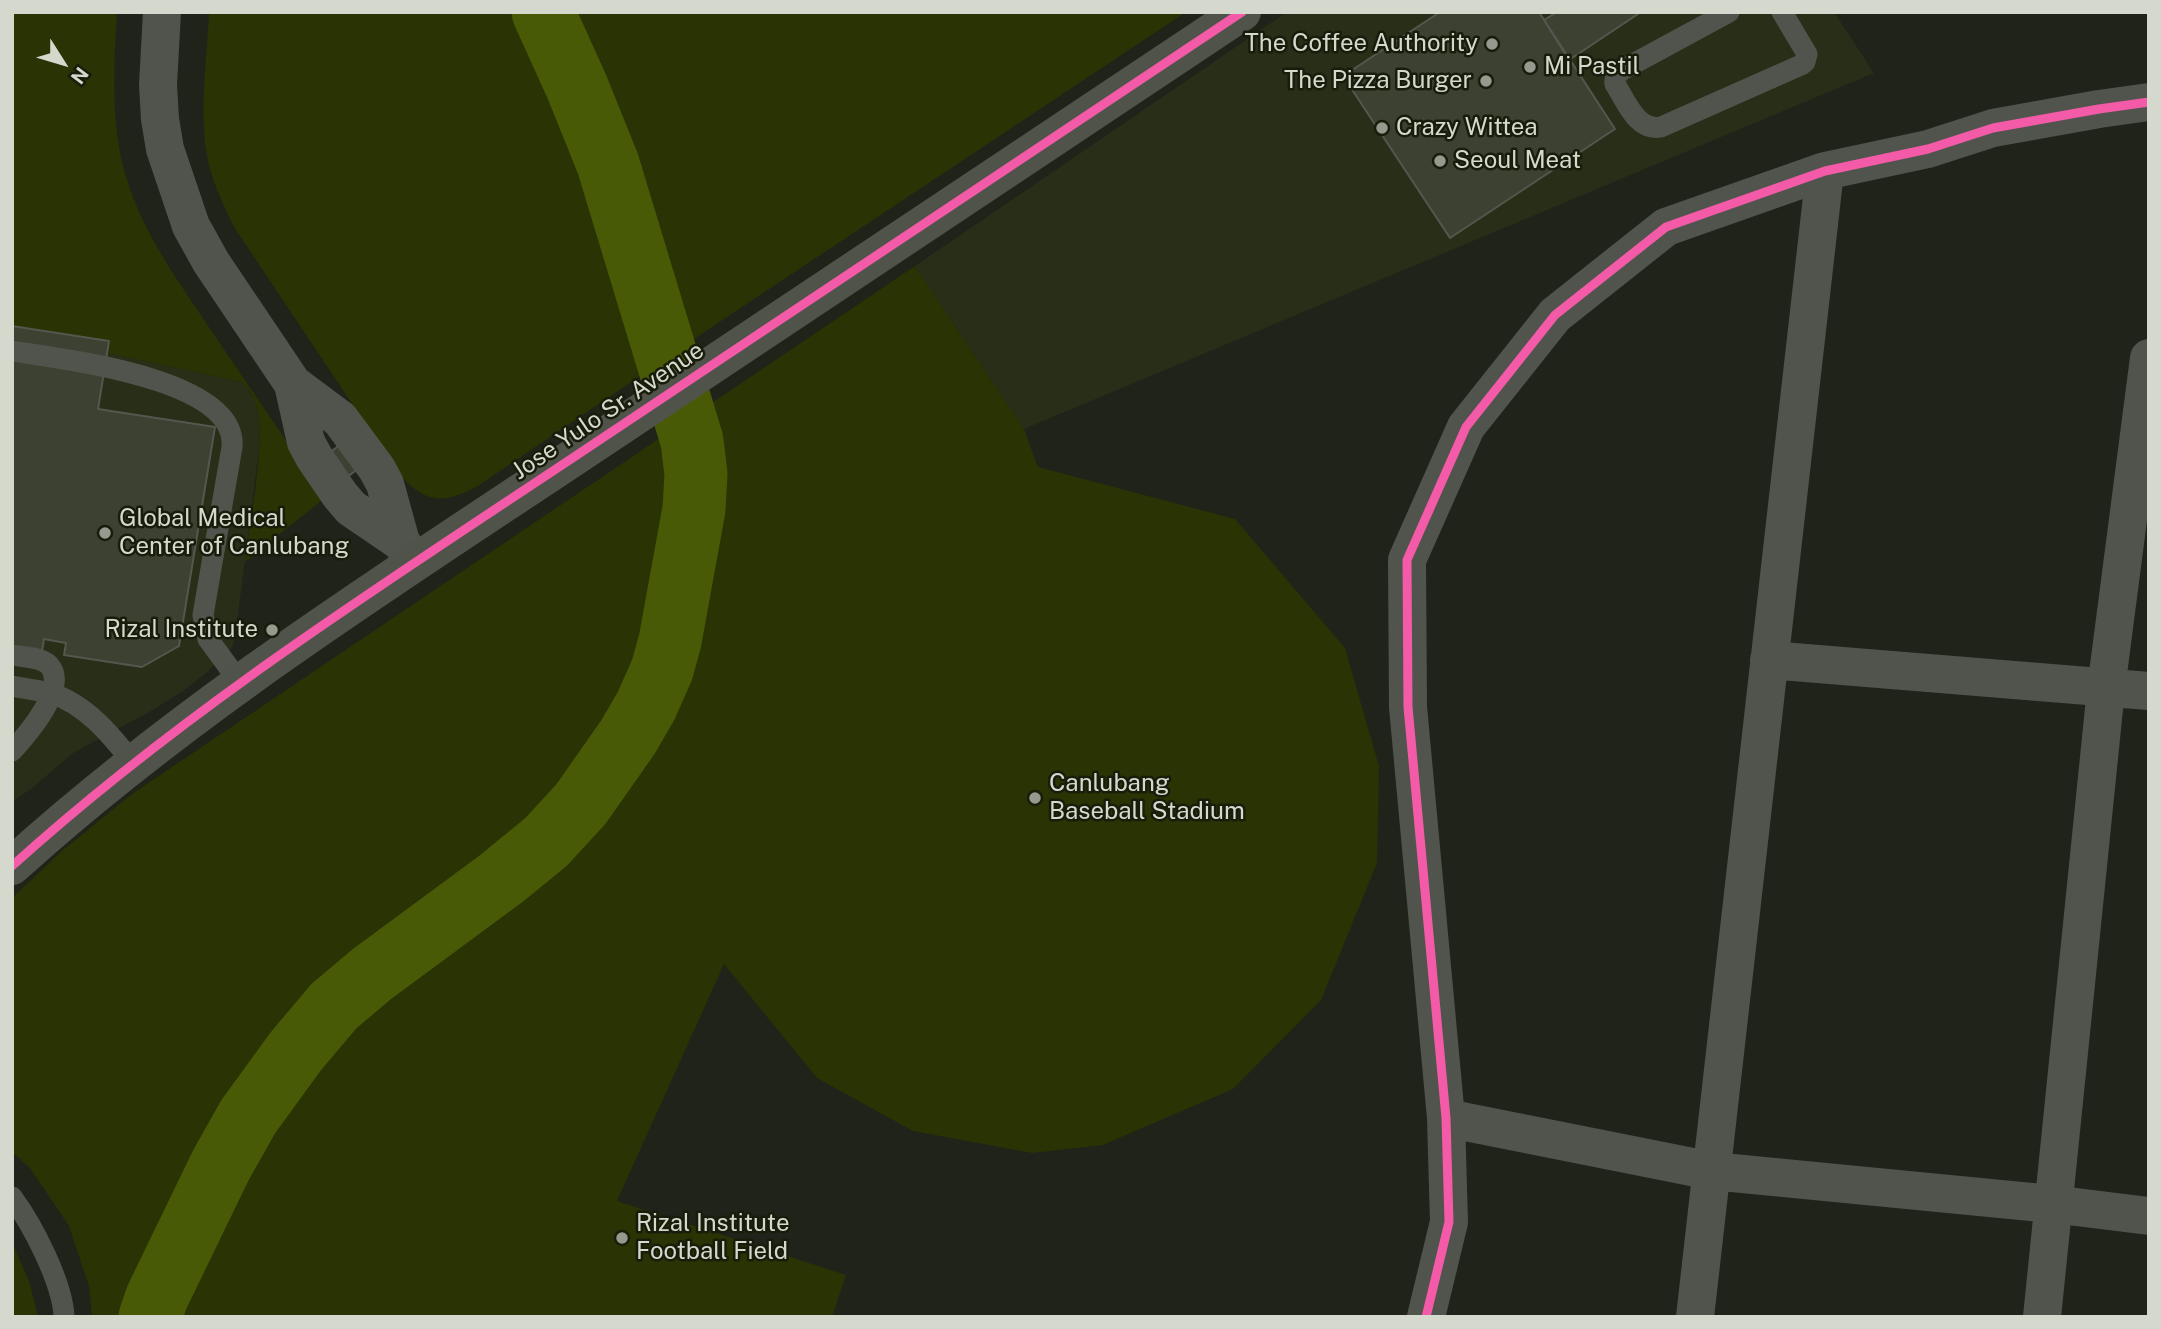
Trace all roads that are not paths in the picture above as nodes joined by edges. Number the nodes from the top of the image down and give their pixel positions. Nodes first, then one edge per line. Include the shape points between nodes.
1 (162, 12) edge
2 (1242, 12) edge
3 (1728, 12) edge
4 (1782, 12) edge
5 (2149, 102) edge
6 (1825, 172) junction
7 (12, 351) edge
8 (2149, 358) edge
9 (408, 552) junction
10 (12, 655) edge
11 (1769, 660) junction
12 (241, 684) junction
13 (12, 686) edge
14 (2106, 689) junction
15 (2149, 691) edge
16 (51, 694) junction
17 (12, 751) edge
18 (133, 763) junction
19 (12, 866) edge
20 (1446, 1118) junction
21 (1712, 1171) junction
22 (12, 1197) edge
23 (2052, 1204) junction
24 (2149, 1216) edge
25 (64, 1317) edge
26 (1426, 1317) edge
27 (1695, 1317) edge
28 (2042, 1317) edge

1 - 9 street via 160,119 165,149 191,226 293,384 306,442 314,457 351,508
2 - 9 street, Jose Yulo Sr. Avenue via 588,448
3 - 4 lane via 1617,74 1615,84 1644,126 1661,127 1801,65 1807,54
5 - 6 street via 1993,128 1928,149
6 - 11 street
6 - 20 street via 1666,227 1555,315 1466,428 1407,560 1408,707
7 - 12 lane via 157,380 208,404 227,422 233,439 203,615 208,639
8 - 14 street
9 - 12 street, Jose Yulo Sr. Avenue
10 - 16 lane via 49,666 54,676
11 - 14 street
11 - 21 street
12 - 18 street, Jose Yulo Sr. Avenue
13 - 16 lane
14 - 15 street
14 - 23 street
16 - 17 lane via 42,715
16 - 18 lane via 92,717
18 - 19 street, Jose Yulo Sr. Avenue
20 - 21 street
20 - 26 street via 1449,1222
21 - 23 street
21 - 27 street
22 - 25 lane via 51,1269
23 - 24 street
23 - 28 street

